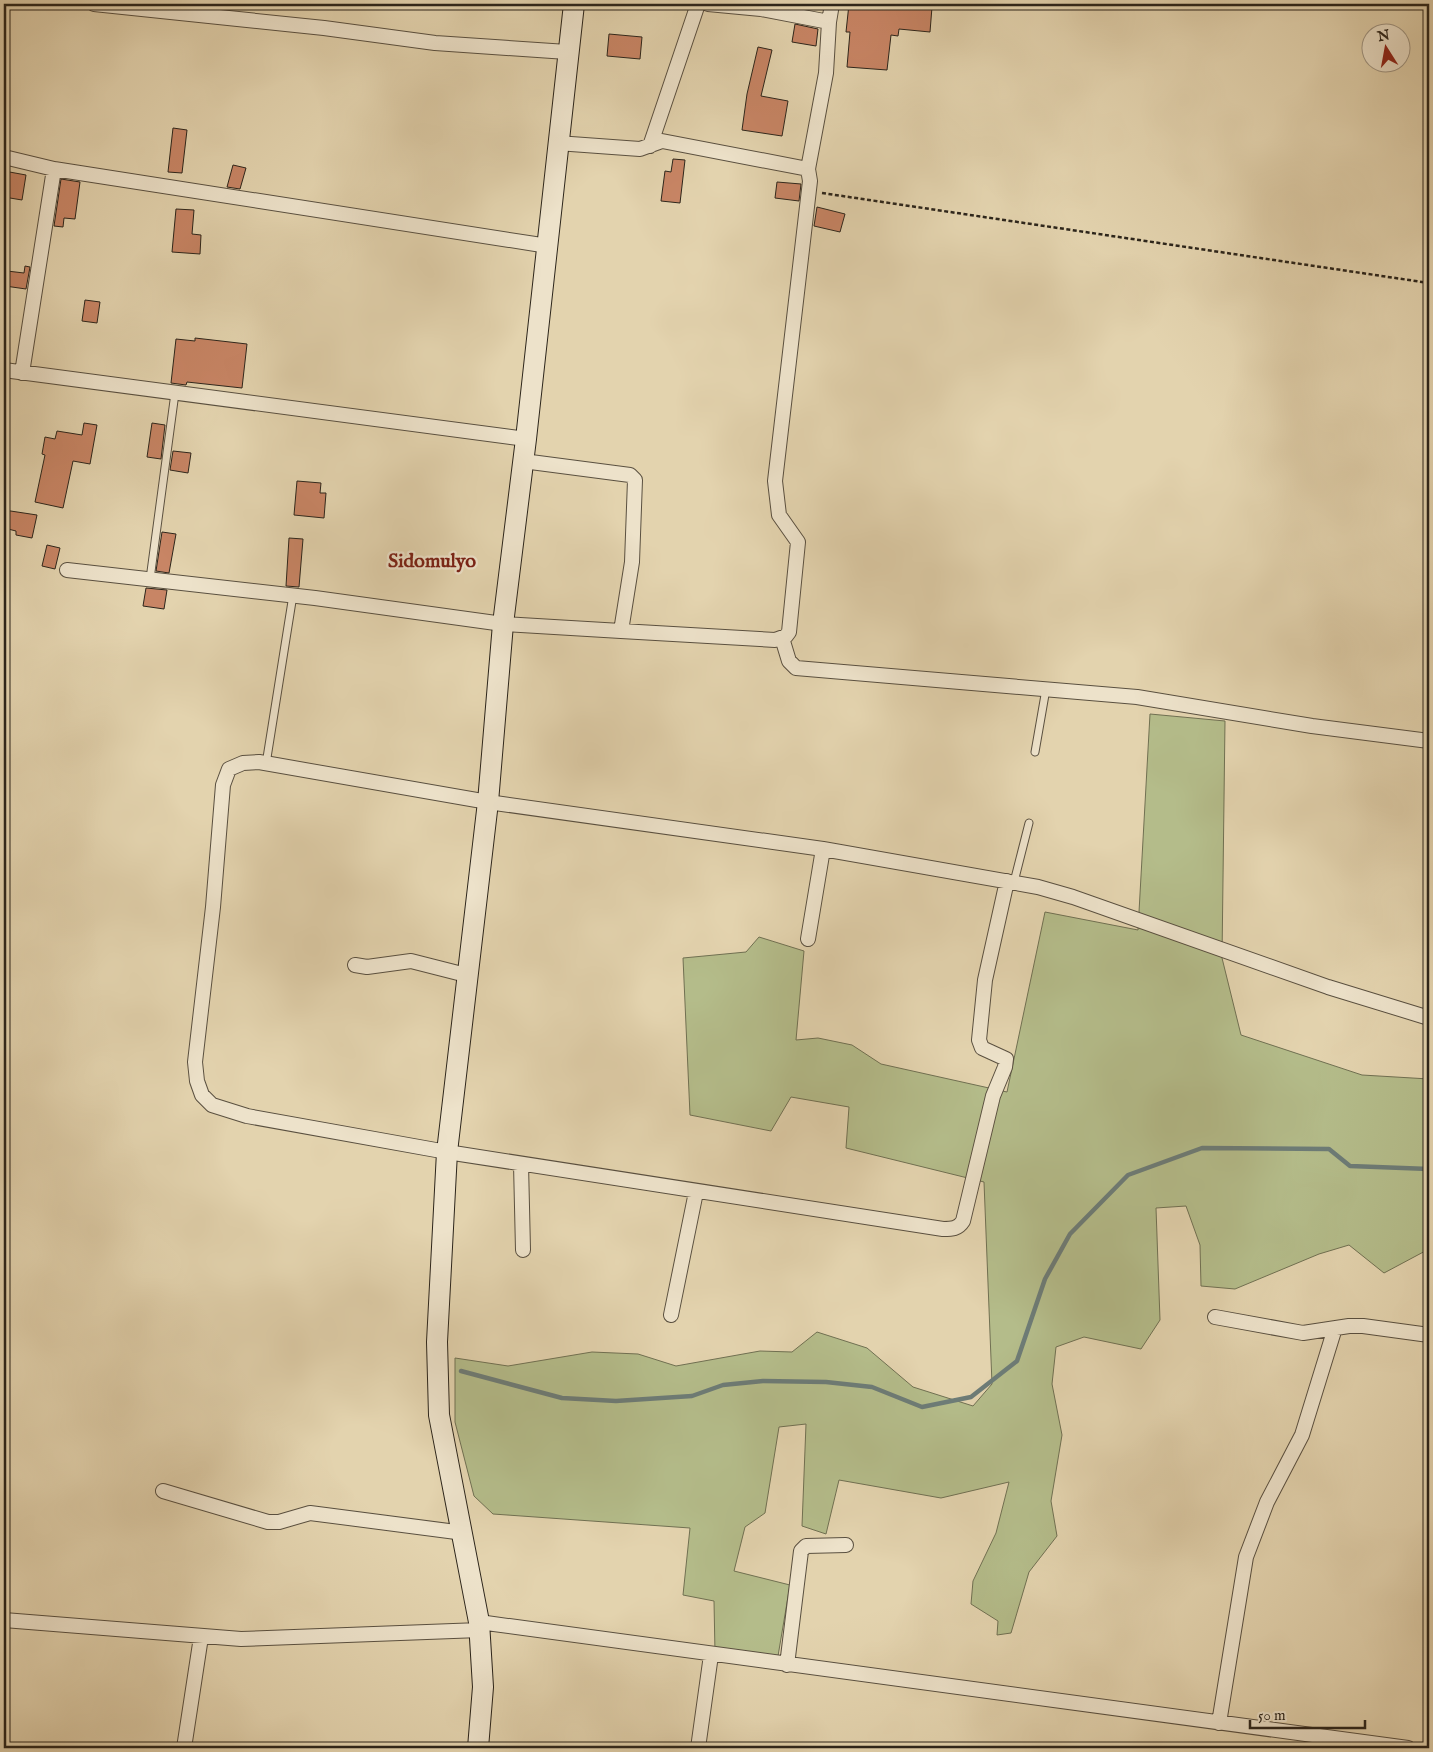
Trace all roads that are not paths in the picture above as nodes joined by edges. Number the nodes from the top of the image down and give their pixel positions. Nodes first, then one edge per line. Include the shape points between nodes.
1 (94, 4) edge
2 (574, 4) edge
3 (698, 4) edge
4 (708, 4) edge
5 (832, 4) edge
6 (828, 22) junction
7 (567, 52) junction
8 (557, 143) junction
9 (650, 146) junction
10 (4, 157) edge
11 (54, 169) junction
12 (808, 169) junction
13 (548, 246) junction
14 (4, 370) edge
15 (22, 373) junction
16 (175, 393) junction
17 (526, 439) junction
18 (523, 460) junction
19 (67, 570) dead end
20 (150, 579) junction
21 (292, 595) junction
22 (503, 624) junction
23 (621, 631) junction
24 (782, 638) junction
25 (1046, 689) junction
26 (1429, 741) edge
27 (1035, 752) dead end
28 (266, 764) junction
29 (488, 802) junction
30 (1029, 823) dead end
31 (823, 849) junction
32 (1010, 882) junction
33 (808, 939) dead end
34 (355, 965) dead end
35 (466, 975) junction
36 (1429, 1018) edge
37 (447, 1152) junction
38 (521, 1164) junction
39 (696, 1192) junction
40 (523, 1250) dead end
41 (671, 1315) dead end
42 (1216, 1317) dead end
43 (1335, 1328) junction
44 (1429, 1335) edge
45 (163, 1491) dead end
46 (464, 1533) junction
47 (846, 1545) dead end
48 (4, 1620) edge
49 (480, 1626) junction
50 (201, 1637) junction
51 (711, 1655) junction
52 (787, 1665) junction
53 (1219, 1723) junction
54 (184, 1748) edge
55 (478, 1748) edge
56 (698, 1748) edge
57 (1408, 1748) edge

1 - 7 street via 434,43
2 - 7 main road
3 - 9 street
4 - 6 street via 761,9
5 - 6 street
6 - 12 street via 826,73
7 - 8 main road
8 - 9 street via 640,149
8 - 13 main road
9 - 12 street via 662,141
10 - 11 street
11 - 13 street
11 - 15 street
12 - 24 street via 776,481 779,515 798,547 790,627
13 - 17 main road
14 - 15 street
15 - 16 street
16 - 17 street
16 - 20 lane
17 - 18 main road
18 - 22 main road
18 - 23 street via 630,476 635,480 632,562
19 - 20 street
20 - 21 street
21 - 22 street
21 - 28 lane
22 - 23 street
22 - 29 main road
23 - 24 street
24 - 25 street via 789,661 796,668
25 - 26 street via 1137,697 1312,726
25 - 27 lane
28 - 29 street
28 - 37 street via 235,765 229,769 223,785 195,1062 202,1095 212,1105 247,1116
29 - 31 street
29 - 35 main road
30 - 32 lane
31 - 32 street
31 - 33 street
32 - 36 street via 1072,897 1328,987
32 - 39 street via 985,980 979,1040 982,1048 1006,1060 993,1096 959,1227 943,1229
34 - 35 street via 367,967 411,961
35 - 37 main road
37 - 38 street
37 - 46 main road via 437,1342 438,1393 439,1415
38 - 39 street
38 - 40 street
39 - 41 street
42 - 43 street via 1303,1333
43 - 44 street via 1363,1326
43 - 53 street via 1302,1435 1267,1502 1246,1557
45 - 46 street via 268,1522 310,1513
46 - 49 main road
47 - 52 street via 806,1546 801,1551
48 - 50 street
49 - 50 street via 242,1639
49 - 51 street
49 - 55 main road via 483,1687
50 - 54 street
51 - 52 street
51 - 56 street
52 - 53 street
53 - 57 street

